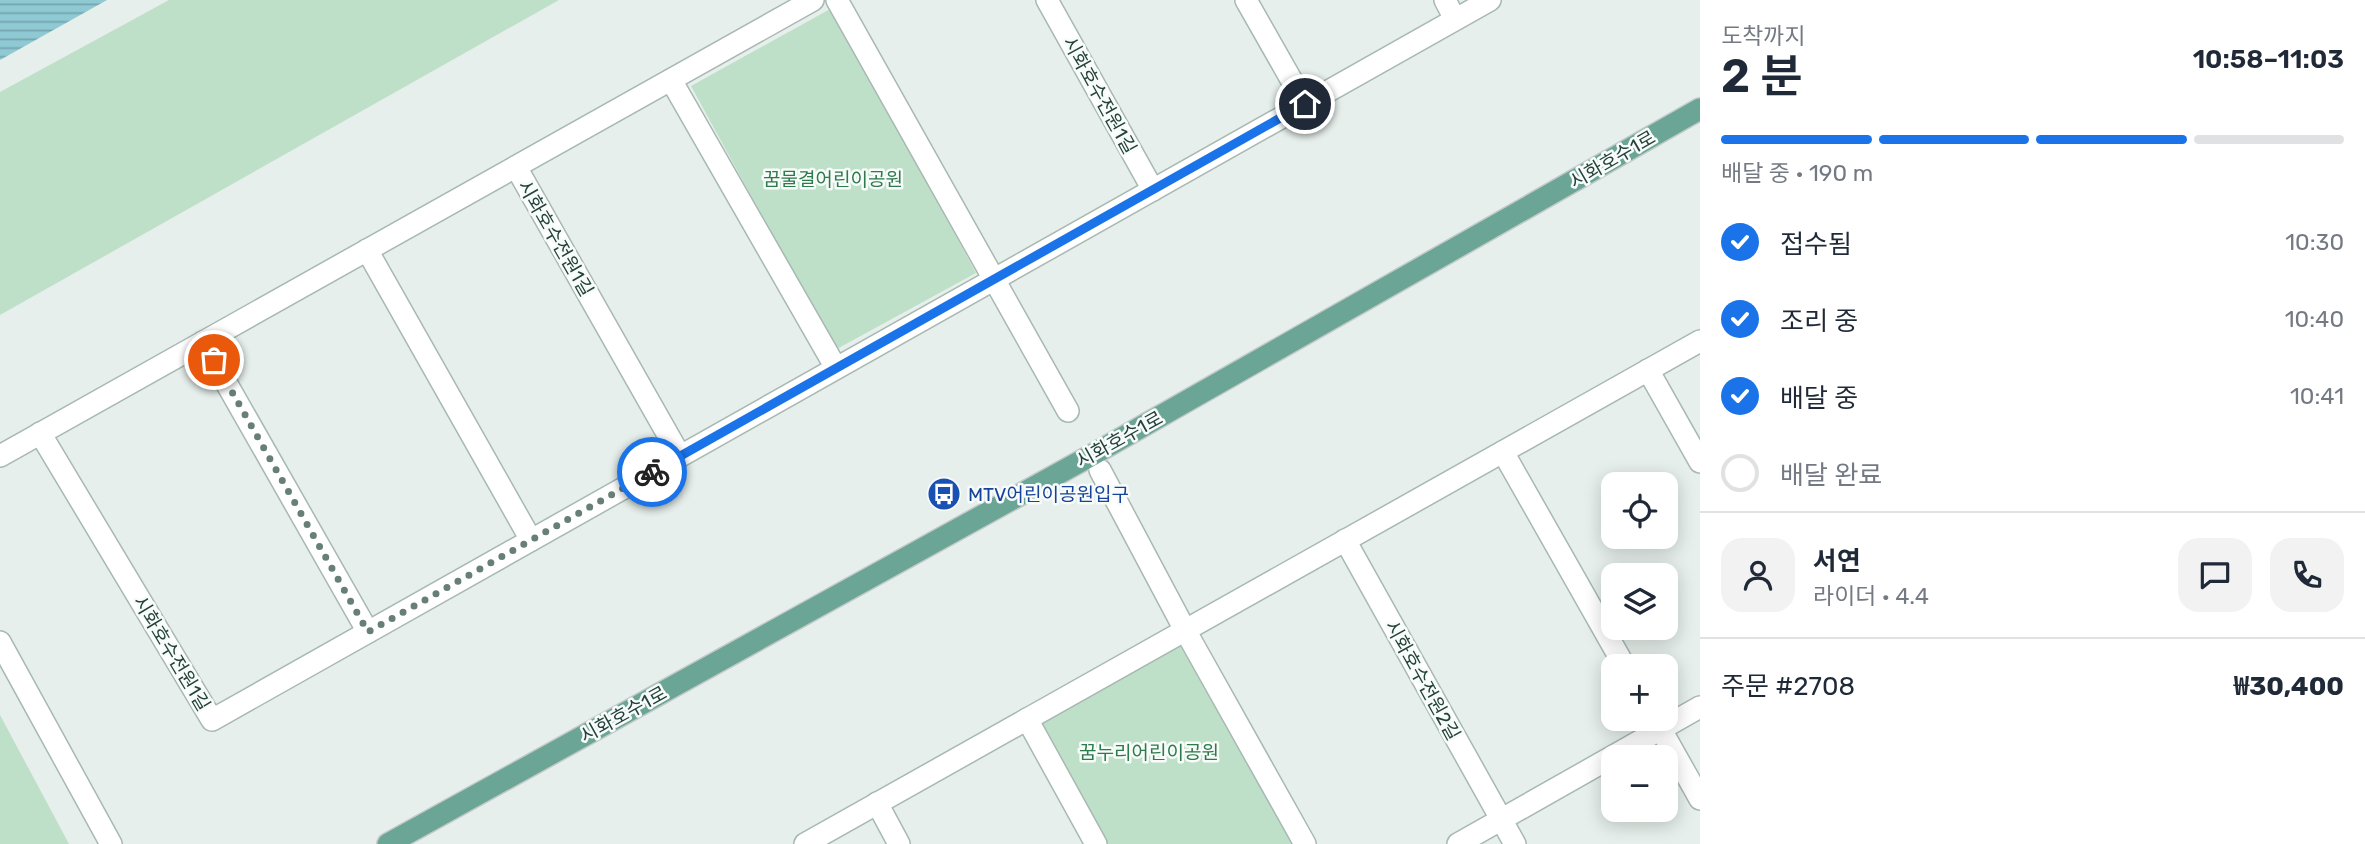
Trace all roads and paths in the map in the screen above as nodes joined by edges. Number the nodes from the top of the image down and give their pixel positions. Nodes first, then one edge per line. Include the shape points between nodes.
1 (813, 0) edge
2 (837, 0) edge
3 (1047, 0) edge
4 (1246, 0) edge
5 (1445, 0) edge
6 (1490, 0) edge
7 (1455, 19) junction
8 (671, 80) junction
9 (1305, 104) junction
10 (1700, 109) edge
11 (516, 167) junction
12 (1153, 190) junction
13 (367, 250) junction
14 (995, 279) junction
15 (1700, 341) edge
16 (203, 342) junction
17 (836, 368) junction
18 (1648, 370) junction
19 (1068, 411) dead end
20 (40, 433) junction
21 (1503, 452) junction
22 (0, 456) edge
23 (680, 456) junction
24 (1700, 462) edge
25 (1100, 470) dead end
26 (531, 540) junction
27 (1345, 540) junction
28 (1185, 630) junction
29 (368, 632) junction
30 (0, 642) edge
31 (1618, 654) edge
32 (1700, 707) edge
33 (1678, 716) edge
34 (1027, 719) junction
35 (1647, 731) edge
36 (1662, 731) edge
37 (1700, 799) edge
38 (877, 803) junction
39 (1502, 819) junction
40 (111, 844) edge
41 (388, 844) edge
42 (805, 844) edge
43 (899, 844) edge
44 (1096, 844) edge
45 (1305, 844) edge
46 (1458, 844) edge
47 (1515, 844) edge

1 - 8 street, 시화호수전원1길
2 - 14 street
3 - 12 street, 시화호수전원1길
4 - 9 street
5 - 7 street
6 - 7 street, 시화호수전원1길
7 - 9 street, 시화호수전원1길
8 - 11 street, 시화호수전원1길
8 - 17 street
9 - 12 street, 시화호수전원1길
10 - 41 main road, 시화호수1로 via 1104,448
11 - 13 street, 시화호수전원1길
11 - 23 street, 시화호수전원1길
12 - 14 street, 시화호수전원1길
13 - 16 street, 시화호수전원1길
13 - 26 street
14 - 17 street, 시화호수전원1길
14 - 19 street
15 - 18 street
16 - 20 street, 시화호수전원1길
16 - 29 street
17 - 23 street, 시화호수전원1길
18 - 21 street
18 - 24 street
20 - 22 street, 시화호수전원1길
20 - 29 street, 시화호수전원1길 via 212,720
21 - 27 street
21 - 31 street
23 - 26 street, 시화호수전원1길
25 - 28 street
26 - 29 street, 시화호수전원1길
27 - 28 street
27 - 39 street, 시화호수전원2길
28 - 34 street
28 - 45 street
30 - 40 street
32 - 33 street
34 - 38 street
34 - 44 street
35 - 39 street
36 - 37 street
38 - 42 street
38 - 43 street
39 - 46 street
39 - 47 street, 시화호수전원2길

